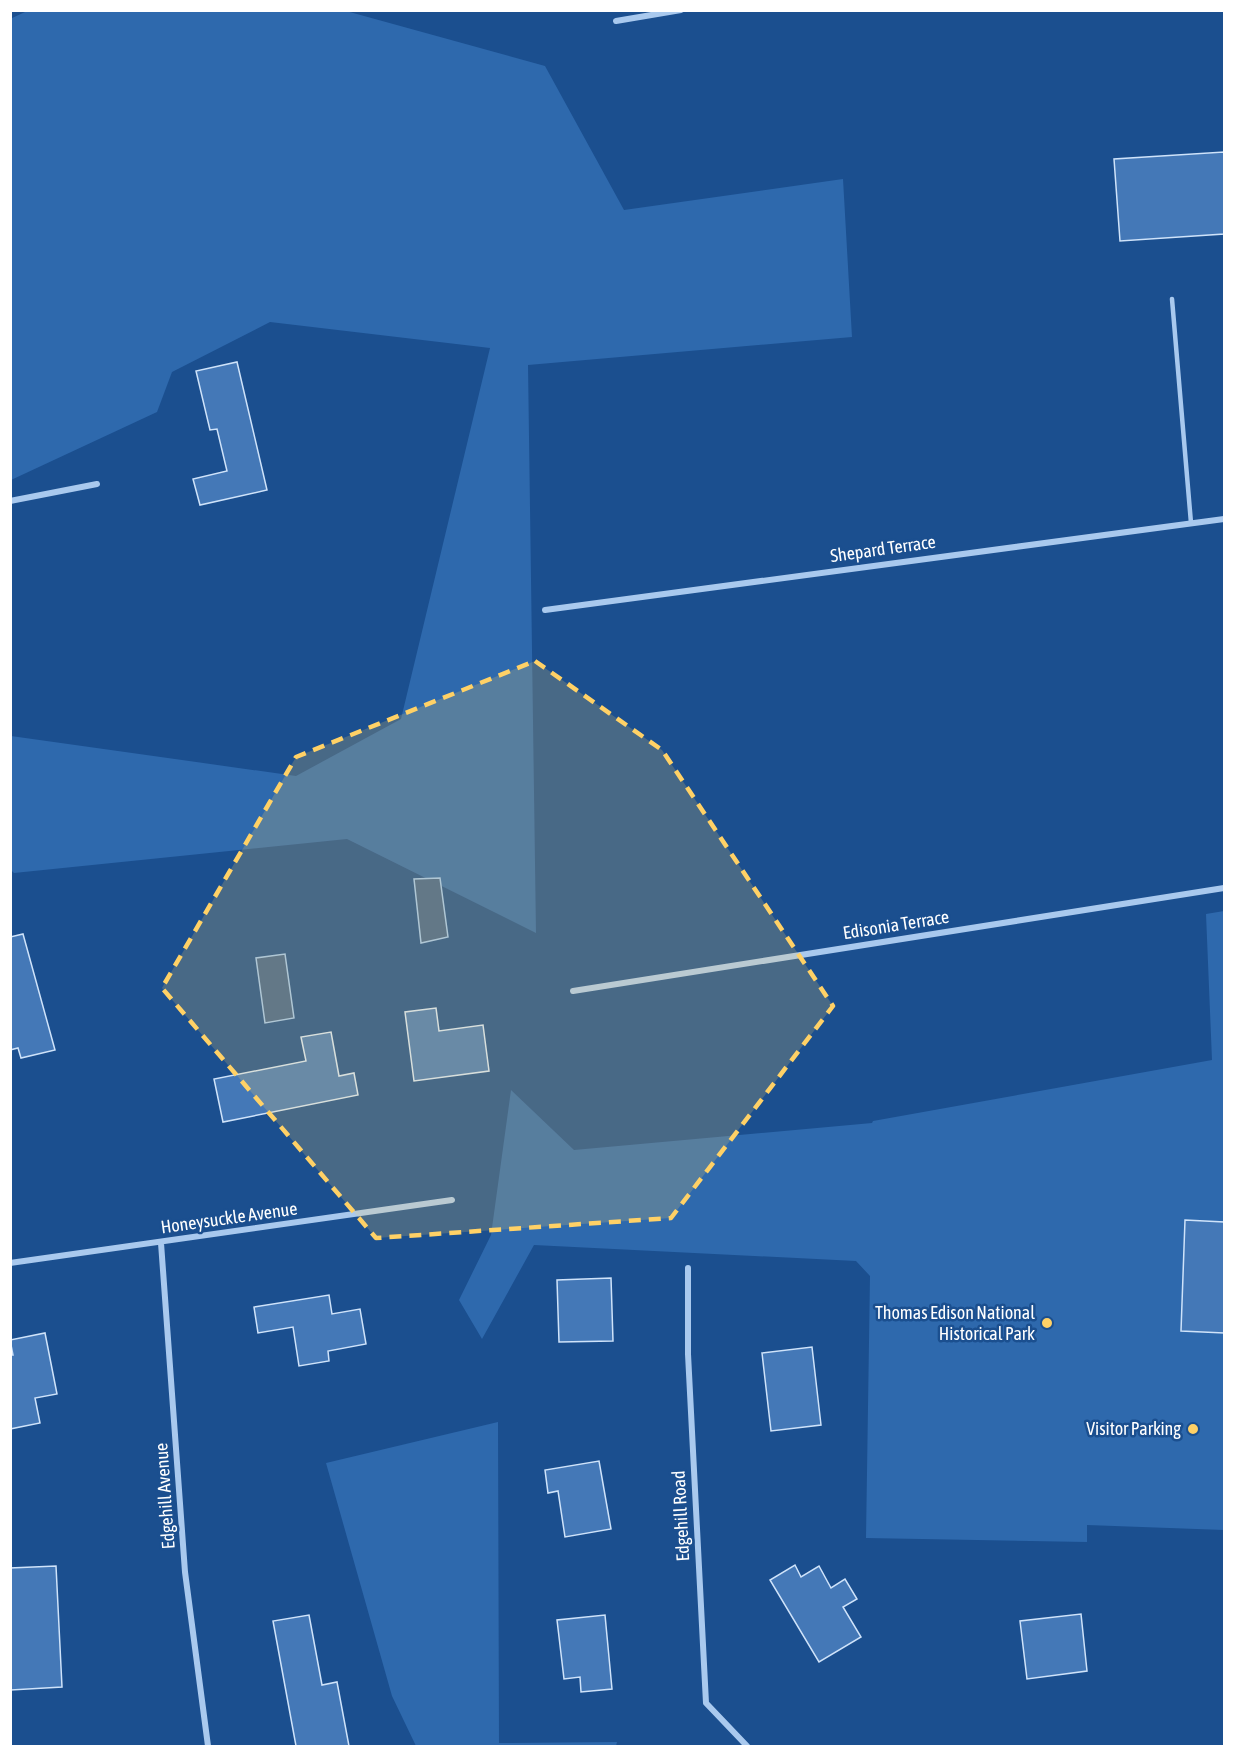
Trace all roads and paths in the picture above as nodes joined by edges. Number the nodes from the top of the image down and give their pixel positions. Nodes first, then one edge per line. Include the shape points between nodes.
1 (681, 10) edge
2 (616, 21) dead end
3 (1172, 299) dead end
4 (97, 484) dead end
5 (10, 501) edge
6 (1224, 519) edge
7 (1191, 523) junction
8 (545, 610) dead end
9 (1224, 888) edge
10 (573, 991) dead end
11 (452, 1200) dead end
12 (161, 1243) junction
13 (10, 1263) edge
14 (688, 1268) dead end
15 (208, 1746) edge
16 (747, 1746) edge

1 - 2 street
3 - 7 lane
4 - 5 street
6 - 7 street, Shepard Terrace
7 - 8 street, Shepard Terrace
9 - 10 street, Edisonia Terrace
11 - 12 street, Honeysuckle Avenue
12 - 13 street, Honeysuckle Avenue
12 - 15 street, Edgehill Avenue via 185,1572
14 - 16 street, Edgehill Road via 688,1354 706,1703

